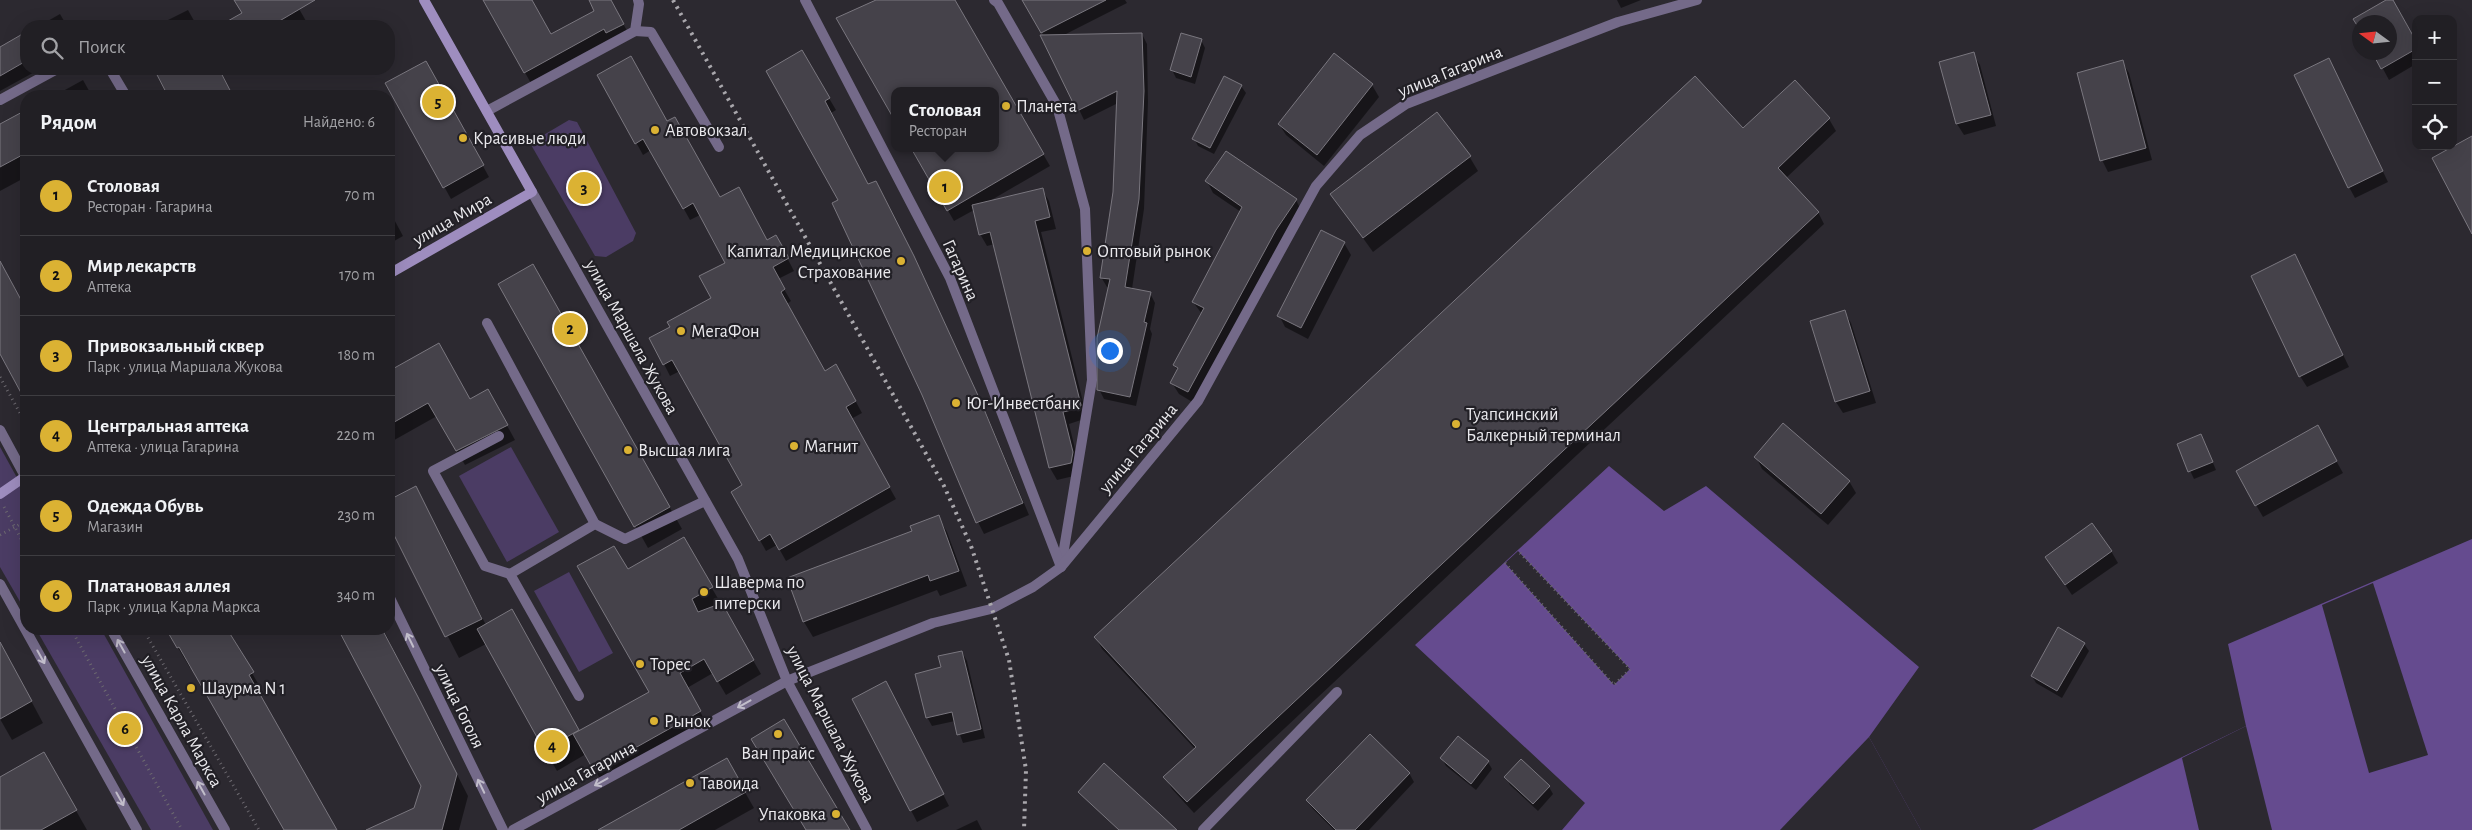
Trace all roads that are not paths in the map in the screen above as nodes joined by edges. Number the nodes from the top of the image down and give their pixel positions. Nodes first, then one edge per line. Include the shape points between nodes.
1 (424, 0) edge
2 (638, 0) edge
3 (994, 0) edge
4 (1697, 0) edge
5 (807, 1) edge
6 (635, 31) junction
7 (46, 75) edge
8 (114, 75) edge
9 (122, 90) edge
10 (0, 100) edge
11 (487, 112) junction
12 (719, 147) dead end
13 (532, 192) junction
14 (395, 271) edge
15 (487, 323) dead end
16 (0, 430) edge
17 (499, 436) dead end
18 (20, 466) edge
19 (20, 481) edge
20 (0, 494) edge
21 (705, 501) junction
22 (595, 524) junction
23 (1061, 567) junction
24 (510, 574) junction
25 (0, 584) edge
26 (395, 608) edge
27 (20, 620) edge
28 (28, 635) edge
29 (114, 635) edge
30 (787, 681) junction
31 (1337, 692) dead end
32 (579, 696) dead end
33 (137, 830) edge
34 (225, 830) edge
35 (503, 830) edge
36 (513, 830) edge
37 (867, 830) edge
38 (1203, 830) edge

1 - 11 main road, улица Маршала Жукова
2 - 6 street
3 - 23 street via 1058,106 1085,209 1092,380
4 - 23 street, улица Гагарина via 1618,22 1406,104 1360,135 1316,186 1198,401
5 - 23 street, Гагарина via 950,278
6 - 11 street
6 - 12 street via 651,32
7 - 10 street
8 - 9 street
11 - 13 main road, улица Маршала Жукова
13 - 14 main road, улица Мира
13 - 21 street, улица Маршала Жукова
15 - 22 street
16 - 18 street
17 - 24 street via 433,471 485,566
19 - 20 main road
21 - 22 street via 625,539
21 - 30 street, улица Маршала Жукова via 738,560
22 - 24 street
23 - 30 street, улица Гагарина via 1033,587 991,608 932,623
24 - 32 street
25 -> 27 street
35 -> 26 street, улица Гоголя
28 -> 33 street
34 -> 29 street, улица Карла Маркса
30 -> 36 street, улица Гагарина
30 - 37 street, улица Маршала Жукова
31 - 38 street

